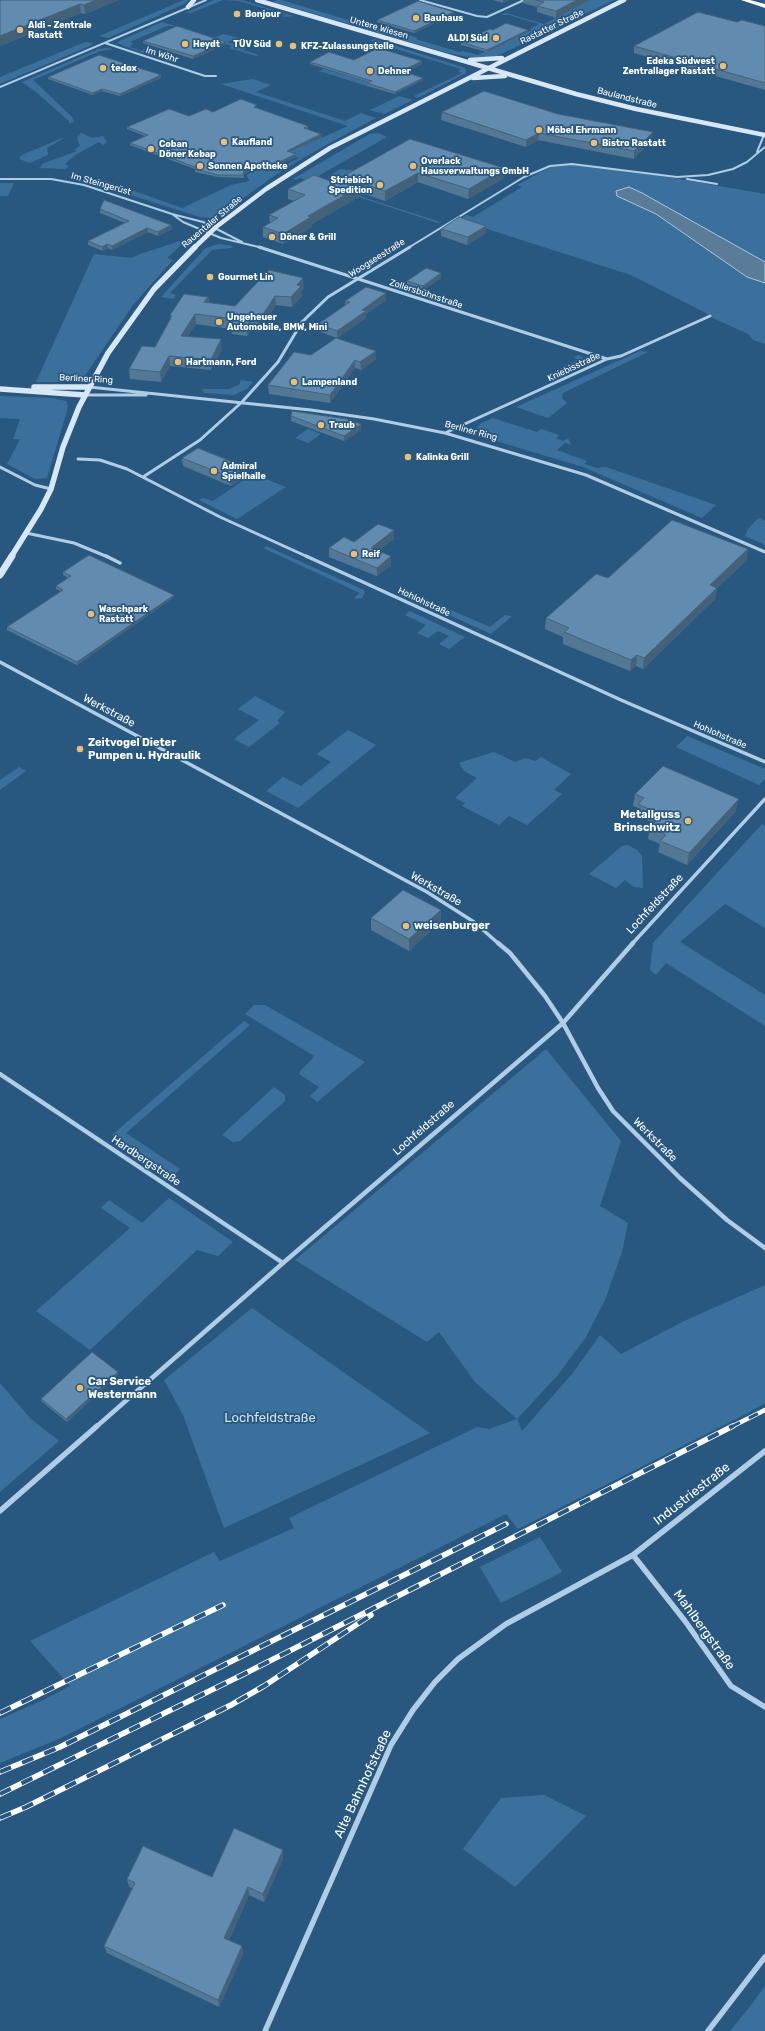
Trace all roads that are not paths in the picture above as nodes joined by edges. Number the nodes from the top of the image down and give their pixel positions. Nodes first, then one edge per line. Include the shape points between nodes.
1 (201, 0) edge
2 (206, 0) edge
3 (250, 0) edge
4 (257, 0) edge
5 (420, 0) edge
6 (524, 0) edge
7 (624, 0) edge
8 (744, 0) edge
9 (196, 1) edge
10 (267, 4) junction
11 (765, 6) edge
12 (188, 7) joint
13 (104, 43) junction
14 (507, 58) junction
15 (459, 60) junction
16 (488, 68) junction
17 (216, 76) dead end
18 (516, 76) junction
19 (463, 80) junction
20 (0, 87) edge
21 (765, 135) edge
22 (765, 147) edge
23 (757, 152) junction
24 (677, 177) junction
25 (0, 179) edge
26 (717, 184) dead end
27 (172, 214) junction
28 (216, 227) junction
29 (209, 234) junction
30 (242, 242) junction
31 (356, 279) junction
32 (710, 316) dead end
33 (607, 359) junction
34 (89, 387) junction
35 (0, 389) edge
36 (16, 390) junction
37 (155, 394) junction
38 (84, 395) junction
39 (242, 402) junction
40 (445, 433) junction
41 (78, 459) dead end
42 (0, 467) edge
43 (143, 477) junction
44 (51, 489) junction
45 (26, 533) junction
46 (765, 552) edge
47 (120, 563) dead end
48 (0, 575) edge
49 (0, 662) edge
50 (765, 762) edge
51 (765, 799) edge
52 (563, 1023) junction
53 (0, 1074) edge
54 (765, 1248) edge
55 (283, 1263) junction
56 (765, 1451) edge
57 (0, 1511) edge
58 (633, 1556) junction
59 (765, 1707) edge
60 (765, 1957) edge
61 (265, 2031) edge
62 (708, 2031) edge

1 - 9 street
2 - 9 street
3 - 10 street, Untere Wiesen
4 - 10 street, Untere Wiesen
5 - 6 street via 488,17
7 - 14 street, Rastatter Straße
8 - 11 highway
9 - 12 street
10 - 15 street, Untere Wiesen
12 - 13 street
13 - 17 street, Im Wöhr via 205,76
13 - 20 street
14 - 15 street
14 - 16 street, Rastatter Straße
15 - 16 street, Untere Wiesen
16 - 18 street, Baulandstraße
16 - 19 street, Rauentaler Straße
18 - 19 street
18 - 21 street, Baulandstraße via 636,109
19 - 28 street, Rauentaler Straße via 308,161
21 - 23 street, Woogseestraße
22 - 23 street, Woogseestraße
23 - 24 street, Woogseestraße via 747,162 727,171
24 - 26 street, Woogseestraße
24 - 31 street, Woogseestraße via 572,164 550,166 538,170
25 - 27 street, Im Steingerüst via 45,179 79,183
27 - 28 street, Im Steingerüst
27 - 29 street, Im Steingerüst
28 - 29 street, Rauentaler Straße
28 - 30 street, Zollersbühnstraße
29 - 30 street, Zollersbühnstraße
29 - 34 street, Rauentaler Straße via 154,289 130,320
30 - 31 street, Zollersbühnstraße
31 - 33 street, Zollersbühnstraße
31 - 39 street, Woogseestraße via 328,297 308,316 278,362
32 - 33 street, Kniebisstraße via 621,356
33 - 40 street, Kniebisstraße
34 - 36 street, Berliner Ring via 44,386
34 - 37 street, Berliner Ring
34 - 38 street, Rauentaler Straße
35 - 36 street, Berliner Ring
36 - 38 street, Berliner Ring
37 - 38 street, Berliner Ring
37 - 39 street, Berliner Ring
38 - 44 street, Rauentaler Straße via 63,448
39 - 40 street, Berliner Ring via 374,419
39 - 43 street, Woogseestraße via 195,443
40 - 46 street, Berliner Ring via 586,475
41 - 43 street, Hohlohstraße via 112,462
42 - 44 street via 36,485
43 - 50 street, Hohlohstraße via 220,517 621,700
44 - 45 street, Rauentaler Straße
45 - 47 street via 74,543
45 - 48 street, Rauentaler Straße
49 - 52 street, Werkstraße via 458,911 489,934 510,954 545,996
51 - 52 street, Lochfeldstraße
52 - 54 street, Werkstraße via 613,1111 686,1184 726,1220
52 - 55 street, Lochfeldstraße
53 - 55 street, Hardbergstraße
55 - 57 street, Lochfeldstraße
56 - 58 street, Industriestraße
58 - 59 street, Mahlbergstraße via 685,1621 731,1686
58 - 61 street, Alte Bahnhofstraße via 506,1624 483,1640 435,1682 413,1710 388,1751
60 - 62 street

